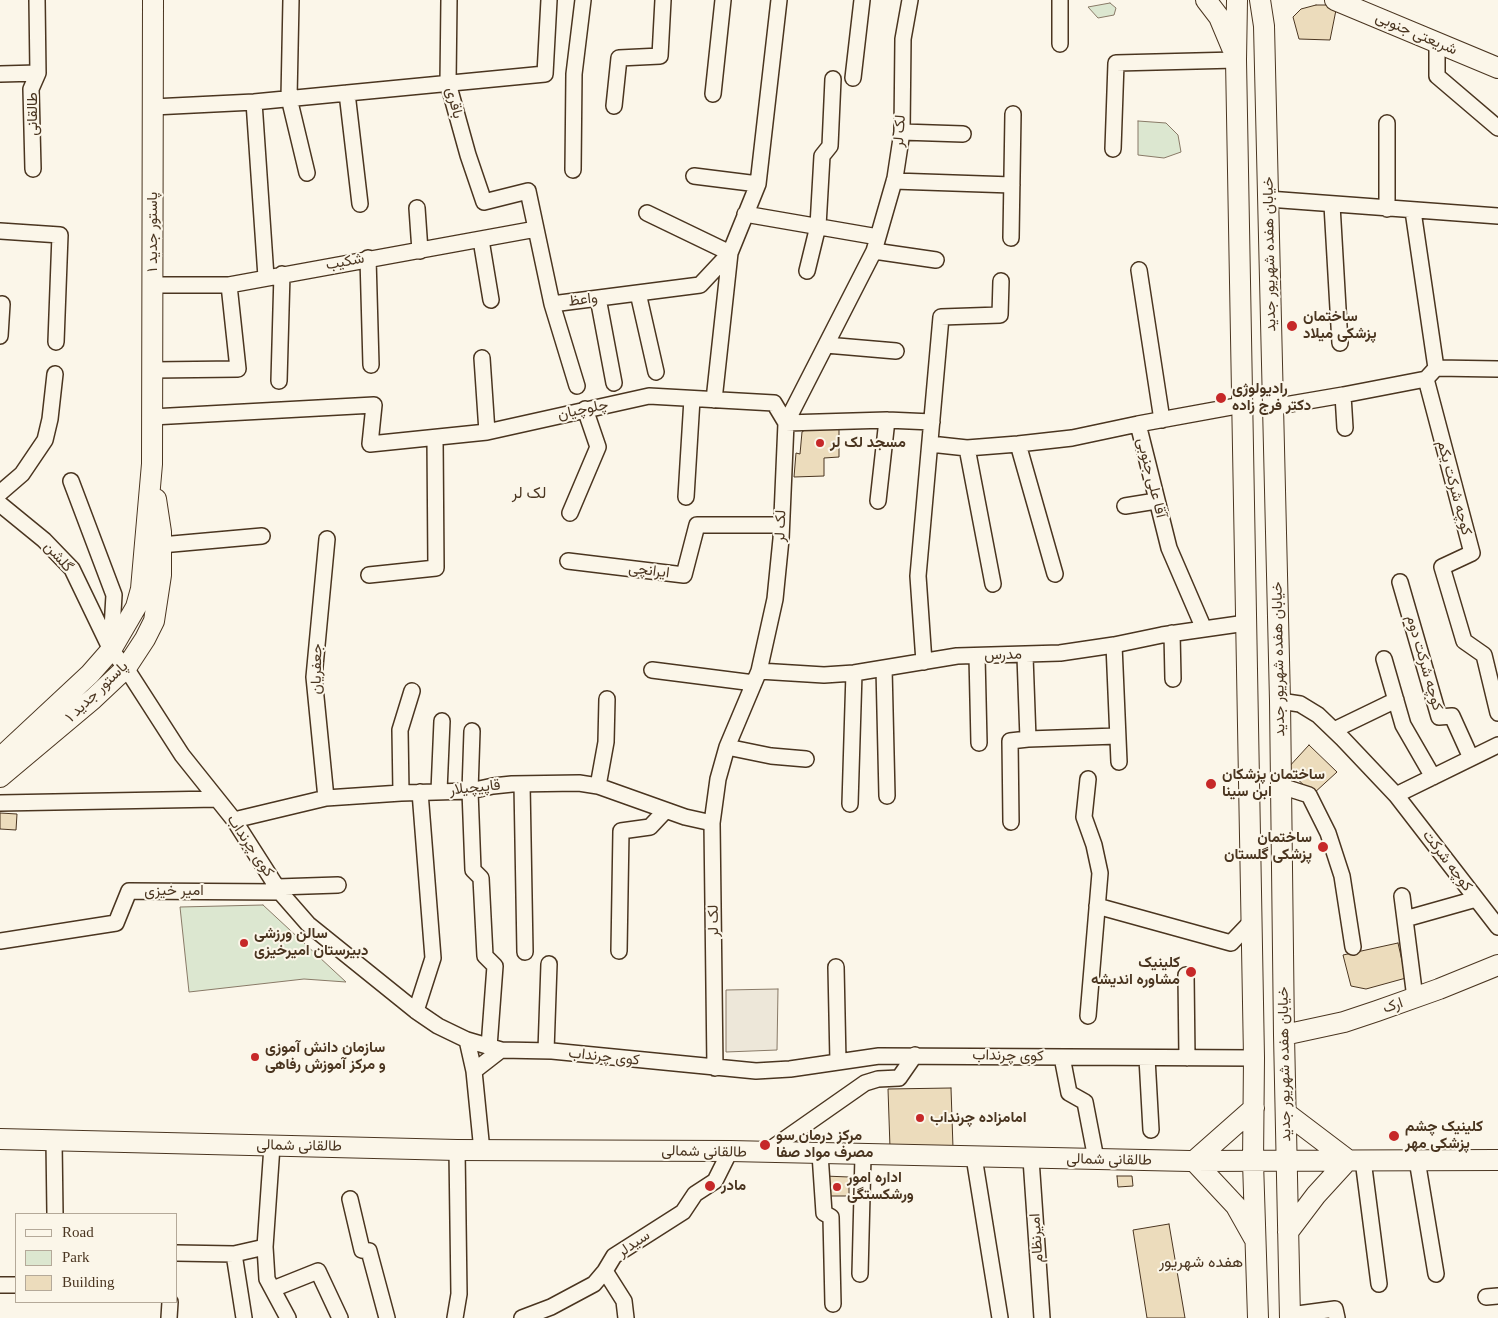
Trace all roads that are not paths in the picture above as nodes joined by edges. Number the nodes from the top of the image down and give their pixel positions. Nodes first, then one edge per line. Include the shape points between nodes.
1 (37, 0) edge
2 (153, 0) edge
3 (291, 0) edge
4 (449, 0) edge
5 (549, 0) edge
6 (583, 0) edge
7 (663, 0) edge
8 (723, 0) edge
9 (779, 0) edge
10 (862, 0) edge
11 (910, 0) edge
12 (1060, 0) edge
13 (1206, 0) edge
14 (1237, 0) edge
15 (1260, 0) edge
16 (1335, 0) edge
17 (1437, 43) junction
18 (1060, 44) dead end
19 (1236, 60) junction
20 (1498, 68) edge
21 (38, 73) junction
22 (0, 74) edge
23 (853, 78) dead end
24 (833, 79) dead end
25 (448, 83) junction
26 (347, 93) junction
27 (713, 94) dead end
28 (289, 98) junction
29 (254, 102) junction
30 (614, 106) dead end
31 (153, 107) junction
32 (1013, 114) dead end
33 (1388, 123) dead end
34 (1498, 128) edge
35 (902, 132) junction
36 (962, 134) dead end
37 (1113, 149) dead end
38 (33, 169) dead end
39 (573, 170) dead end
40 (307, 173) dead end
41 (694, 176) dead end
42 (894, 181) junction
43 (758, 184) junction
44 (1012, 185) junction
45 (1268, 199) junction
46 (484, 202) joint
47 (360, 204) dead end
48 (1332, 205) junction
49 (417, 208) dead end
50 (1387, 209) junction
51 (1413, 211) junction
52 (647, 213) dead end
53 (745, 214) junction
54 (1498, 216) edge
55 (818, 226) junction
56 (536, 229) junction
57 (0, 231) edge
58 (1011, 238) dead end
59 (481, 240) junction
60 (876, 244) junction
61 (420, 251) junction
62 (730, 253) junction
63 (368, 258) junction
64 (936, 260) dead end
65 (1139, 270) dead end
66 (807, 271) dead end
67 (282, 274) junction
68 (266, 277) junction
69 (1002, 281) dead end
70 (229, 284) junction
71 (153, 285) junction
72 (638, 293) junction
73 (598, 298) junction
74 (492, 300) dead end
75 (2, 304) dead end
76 (552, 304) junction
77 (0, 328) edge
78 (56, 342) dead end
79 (1340, 343) dead end
80 (826, 345) junction
81 (896, 351) dead end
82 (482, 358) dead end
83 (372, 365) dead end
84 (1498, 368) edge
85 (152, 370) junction
86 (656, 372) dead end
87 (55, 374) dead end
88 (1431, 374) junction
89 (279, 381) dead end
90 (614, 383) dead end
91 (578, 386) dead end
92 (1343, 396) junction
93 (692, 399) junction
94 (714, 400) junction
95 (1242, 405) junction
96 (1273, 407) junction
97 (585, 410) junction
98 (152, 417) junction
99 (887, 420) junction
100 (1162, 420) junction
101 (932, 422) junction
102 (786, 423) junction
103 (1138, 424) junction
104 (1345, 428) dead end
105 (487, 432) junction
106 (435, 438) junction
107 (930, 444) junction
108 (1018, 444) junction
109 (967, 448) junction
110 (152, 464) junction
111 (71, 481) dead end
112 (0, 493) edge
113 (686, 497) dead end
114 (878, 501) dead end
115 (1156, 501) junction
116 (0, 504) edge
117 (1125, 506) dead end
118 (570, 513) dead end
119 (781, 525) junction
120 (262, 536) dead end
121 (327, 539) dead end
122 (161, 545) junction
123 (568, 561) dead end
124 (1055, 574) dead end
125 (369, 575) dead end
126 (1400, 582) dead end
127 (993, 584) dead end
128 (1246, 623) junction
129 (1204, 629) junction
130 (1172, 633) junction
131 (1114, 645) junction
132 (111, 650) junction
133 (977, 656) junction
134 (1025, 656) junction
135 (1384, 659) dead end
136 (924, 662) junction
137 (126, 668) junction
138 (884, 668) junction
139 (652, 670) dead end
140 (854, 673) junction
141 (756, 677) junction
142 (1173, 679) dead end
143 (412, 691) dead end
144 (607, 699) dead end
145 (1396, 700) junction
146 (1280, 701) junction
147 (1498, 713) edge
148 (442, 720) dead end
149 (1334, 730) junction
150 (472, 731) dead end
151 (1117, 736) junction
152 (1028, 739) junction
153 (979, 743) dead end
154 (1498, 745) edge
155 (727, 747) junction
156 (0, 758) edge
157 (1470, 758) junction
158 (806, 760) dead end
159 (1119, 762) dead end
160 (1433, 776) junction
161 (0, 777) edge
162 (1088, 779) dead end
163 (522, 784) junction
164 (598, 786) junction
165 (1281, 786) junction
166 (439, 791) junction
167 (470, 791) junction
168 (420, 792) junction
169 (401, 793) junction
170 (1396, 795) junction
171 (887, 796) dead end
172 (326, 798) junction
173 (217, 799) junction
174 (0, 803) edge
175 (850, 804) dead end
176 (665, 811) junction
177 (234, 820) junction
178 (1011, 822) dead end
179 (712, 823) junction
180 (338, 884) dead end
181 (279, 889) junction
182 (1402, 896) dead end
183 (1476, 899) junction
184 (1097, 906) junction
185 (1405, 919) junction
186 (1251, 922) junction
187 (1498, 927) edge
188 (0, 941) edge
189 (1353, 947) dead end
190 (619, 951) dead end
191 (525, 952) dead end
192 (549, 964) dead end
193 (1498, 965) edge
194 (836, 968) dead end
195 (1186, 975) dead end
196 (1414, 998) junction
197 (416, 1011) junction
198 (1088, 1016) dead end
199 (1284, 1035) junction
200 (467, 1040) junction
201 (495, 1048) junction
202 (546, 1051) junction
203 (915, 1055) junction
204 (1062, 1057) junction
205 (1147, 1058) junction
206 (1187, 1058) junction
207 (1254, 1058) junction
208 (838, 1062) junction
209 (715, 1068) junction
210 (474, 1071) junction
211 (1254, 1108) junction
212 (1286, 1113) junction
213 (1152, 1130) dead end
214 (0, 1139) edge
215 (54, 1141) junction
216 (272, 1146) junction
217 (458, 1150) junction
218 (482, 1151) junction
219 (730, 1152) junction
220 (765, 1153) junction
221 (820, 1154) junction
222 (863, 1156) junction
223 (974, 1158) junction
224 (1031, 1159) junction
225 (1096, 1159) junction
226 (1355, 1160) junction
227 (1417, 1160) junction
228 (1498, 1160) edge
229 (1194, 1161) junction
230 (1253, 1162) junction
231 (1287, 1162) junction
232 (350, 1199) dead end
233 (55, 1213) edge
234 (1288, 1232) junction
235 (1256, 1242) junction
236 (265, 1247) junction
237 (178, 1253) edge
238 (234, 1254) junction
239 (605, 1272) junction
240 (860, 1274) dead end
241 (1436, 1274) dead end
242 (1379, 1284) dead end
243 (0, 1285) edge
244 (15, 1285) edge
245 (273, 1290) junction
246 (170, 1303) edge
247 (832, 1304) dead end
248 (1290, 1316) edge
249 (169, 1318) edge
250 (244, 1318) edge
251 (288, 1318) edge
252 (340, 1318) edge
253 (387, 1318) edge
254 (455, 1318) edge
255 (522, 1318) edge
256 (626, 1318) edge
257 (1000, 1318) edge
258 (1042, 1318) edge
259 (1258, 1318) edge
260 (1337, 1318) edge

1 - 21 street, طالقانی
2 - 31 main road, پاستور جدید ۱
3 - 28 street
4 - 25 street, باقری
5 - 25 street via 545,74
6 - 39 street via 574,74
7 - 30 street via 660,56 619,58
8 - 27 street
9 - 43 street, واعظ
10 - 23 street
11 - 35 street, لک لر via 903,39
12 - 18 street
13 - 19 main road via 1219,17
14 - 19 main road, خیابان هفده شهریور جدید
15 - 45 main road, خیابان هفده شهریور جدید via 1264,26
16 - 17 main road, شریعتی جنوبی
17 - 20 main road, شریعتی جنوبی
17 - 34 street via 1437,76
19 - 37 street via 1116,63
19 - 95 main road, خیابان هفده شهریور جدید
21 - 22 street
21 - 38 street, طالقانی via 31,89
24 - 55 street via 830,146 822,156
25 - 26 street
25 - 46 street, باقری
26 - 28 street
26 - 47 street
28 - 29 street
28 - 40 street
29 - 31 street
29 - 68 street
31 - 71 main road, پاستور جدید ۱
32 - 44 street
33 - 50 street
35 - 36 street
35 - 42 street, لک لر
41 - 43 street
42 - 44 street
42 - 60 street, لک لر
43 - 53 street, واعظ
44 - 58 street
45 - 48 street
45 - 96 main road, خیابان هفده شهریور جدید
46 - 56 street, واعظ via 528,191
48 - 50 street
48 - 79 street
49 - 61 street
50 - 51 street
51 - 54 street
51 - 88 street
52 - 62 street
53 - 55 street
53 - 62 street, واعظ
55 - 60 street
55 - 66 street
56 - 59 street, شکیب
56 - 76 street, واعظ
57 - 78 street via 60,235
59 - 61 street, شکیب
59 - 74 street
60 - 64 street
60 - 80 street, لک لر
61 - 63 street, شکیب
62 - 72 street, واعظ via 700,285
62 - 94 street
63 - 67 street, شکیب
63 - 83 street
65 - 100 street
67 - 68 street, شکیب
67 - 89 street
68 - 70 street, شکیب
69 - 101 street via 1000,315 941,317
70 - 71 street, شکیب
70 - 85 street via 238,369
71 - 85 main road, پاستور جدید ۱
72 - 73 street, واعظ
72 - 86 street
73 - 76 street, واعظ
73 - 90 street
75 - 77 street
76 - 91 street
80 - 81 street
80 - 102 street, لک لر
82 - 105 street
84 - 88 street
85 - 98 main road, پاستور جدید ۱
87 - 112 street via 45,440 22,474
88 - 92 street
88 - 147 street, کوچه شرکت یکم via 1472,553 1442,567 1464,641 1484,655
92 - 96 street
92 - 104 street
93 - 94 street, چلوچیان
93 - 97 street, چلوچیان via 649,396
93 - 113 street
94 - 102 street, چلوچیان via 774,404
95 - 100 street, آقا علی جنوبی
95 - 128 main road, خیابان هفده شهریور جدید
96 - 146 main road, خیابان هفده شهریور جدید
97 - 105 street, چلوچیان
97 - 118 street via 598,448
98 - 106 street, چلوچیان via 374,405 370,444
98 - 110 main road, پاستور جدید ۱
99 - 101 street
99 - 102 street
99 - 114 street
100 - 103 street, آقا علی جنوبی
101 - 107 street
102 - 119 street, لک لر
103 - 108 street via 1072,438
103 - 115 street, آقا علی جنوبی
105 - 106 street, چلوچیان
106 - 125 street via 436,568
107 - 109 street
107 - 136 street via 918,576
108 - 109 street
108 - 124 street
109 - 127 street
110 - 122 main road, پاستور جدید ۱
110 - 132 main road, پاستور جدید ۱ via 141,589 136,607
111 - 132 street via 114,595
115 - 117 street
115 - 129 street, آقا علی جنوبی via 1168,548
116 - 132 street, گلشن via 44,540 72,569
119 - 123 street, ایرانچی via 697,525 684,575
119 - 141 street, لک لر via 775,599
120 - 122 street
121 - 172 street, جعفریان via 314,677
122 - 137 main road, پاستور جدید ۱ via 161,576 154,621
126 - 157 street, کوچه شرکت دوم via 1439,717 1452,716
128 - 129 street, مدرس
128 - 186 main road, خیابان هفده شهریور جدید
129 - 130 street, مدرس
130 - 131 street, مدرس
130 - 142 street
131 - 134 street, مدرس
131 - 151 street
132 - 137 street, گلشن
132 - 156 main road, پاستور جدید ۱ via 90,674
133 - 134 street, مدرس
133 - 136 street, مدرس
133 - 153 street
134 - 152 street
135 - 145 street
136 - 138 street, مدرس
137 - 161 main road, پاستور جدید ۱
137 - 173 street, کوی چرنداب via 182,755
138 - 140 street, مدرس
138 - 171 street
139 - 141 street, مدرس
140 - 141 street, مدرس
140 - 175 street
141 - 155 street, لک لر
143 - 169 street via 400,730
144 - 164 street via 606,742
145 - 149 street
145 - 160 street via 1403,725
146 - 149 street, کوچه شرکت via 1300,704
146 - 165 main road, خیابان هفده شهریور جدید
148 - 166 street
149 - 170 street, کوچه شرکت
150 - 167 street
151 - 152 street
151 - 159 street
152 - 178 street via 1010,741
154 - 157 street
155 - 158 street
155 - 179 street, لک لر via 718,779
157 - 160 street
160 - 170 street
162 - 184 street via 1084,817 1100,873
163 - 164 street, قاپیچیلار
163 - 167 street, قاپیچیلار
163 - 191 street
164 - 176 street, قاپیچیلار
165 - 189 street via 1309,795 1328,833 1342,876
165 - 199 main road, خیابان هفده شهریور جدید
166 - 167 street, قاپیچیلار
166 - 168 street, قاپیچیلار
167 - 201 street via 474,870 481,878 485,956 495,966
168 - 169 street, قاپیچیلار
168 - 197 street via 433,958
169 - 172 street, قاپیچیلار
170 - 183 street, کوچه شرکت
172 - 177 street, قاپیچیلار
173 - 174 street
173 - 177 street, کوی چرنداب
176 - 179 street, قاپیچیلار
176 - 190 street via 650,827 621,831
177 - 181 street, کوی چرنداب
179 - 209 street, لک لر
180 - 181 street
181 - 188 street, امیر خیزی via 129,891 116,923
181 - 197 street, کوی چرنداب via 308,924
182 - 185 street
183 - 185 street
183 - 187 street, کوچه شرکت
184 - 186 street via 1231,943
184 - 198 street
185 - 196 street
186 - 207 main road, خیابان هفده شهریور جدید
192 - 202 street
193 - 196 main road, ارک
194 - 208 street
195 - 206 street
196 - 199 main road, ارک via 1344,1022
197 - 200 street, کوی چرنداب
199 - 212 main road, خیابان هفده شهریور جدید
200 - 201 street, کوی چرنداب
200 - 210 street
201 - 202 street, کوی چرنداب
201 - 210 street
202 - 209 street, کوی چرنداب
203 - 204 street, کوی چرنداب
203 - 208 street, کوی چرنداب
203 - 220 street via 899,1078 866,1083
204 - 205 street, کوی چرنداب
204 - 225 street via 1069,1094 1085,1102
205 - 206 street, کوی چرنداب
205 - 213 street
206 - 207 street, کوی چرنداب
207 - 211 main road, خیابان هفده شهریور جدید
208 - 209 street, کوی چرنداب via 756,1071
210 - 218 street
211 - 229 main road
211 - 230 main road, خیابان هفده شهریور جدید
212 - 226 main road
212 - 231 main road, خیابان هفده شهریور جدید
214 - 215 main road, طالقانی شمالی
215 - 216 main road, طالقانی شمالی
215 - 233 street
216 - 217 main road, طالقانی شمالی
216 - 236 street
217 - 218 main road, طالقانی شمالی
217 - 254 street via 459,1294
218 - 219 main road, طالقانی شمالی
219 - 220 main road, طالقانی شمالی
219 - 239 street, سیدلر via 715,1181 695,1194 682,1212 614,1256
220 - 221 main road, طالقانی شمالی
221 - 222 main road, طالقانی شمالی
221 - 247 street via 824,1213 831,1217
222 - 223 main road, طالقانی شمالی
222 - 240 street
223 - 224 main road, طالقانی شمالی
223 - 257 street
224 - 225 main road, طالقانی شمالی
224 - 258 street, امیرنظام
225 - 229 main road, طالقانی شمالی
226 - 227 main road, طالقانی شمالی
226 - 231 main road, طالقانی شمالی
226 - 234 main road via 1316,1196
226 - 242 street
227 - 228 main road, طالقانی شمالی
227 - 241 street
229 - 230 main road, طالقانی شمالی
229 - 235 main road via 1236,1206
230 - 231 main road, طالقانی شمالی
230 - 235 main road, خیابان هفده شهریور جدید
231 - 234 main road, خیابان هفده شهریور جدید
232 - 253 street via 362,1250 369,1251
234 - 248 main road, خیابان هفده شهریور جدید
235 - 259 main road, خیابان هفده شهریور جدید
236 - 238 street
236 - 245 street via 268,1279
237 - 238 street
238 - 250 street
239 - 255 street, سیدلر via 594,1284
239 - 256 street via 624,1301
243 - 244 street
245 - 251 street
245 - 252 street via 318,1271
246 - 249 street
248 - 260 street via 1335,1309

